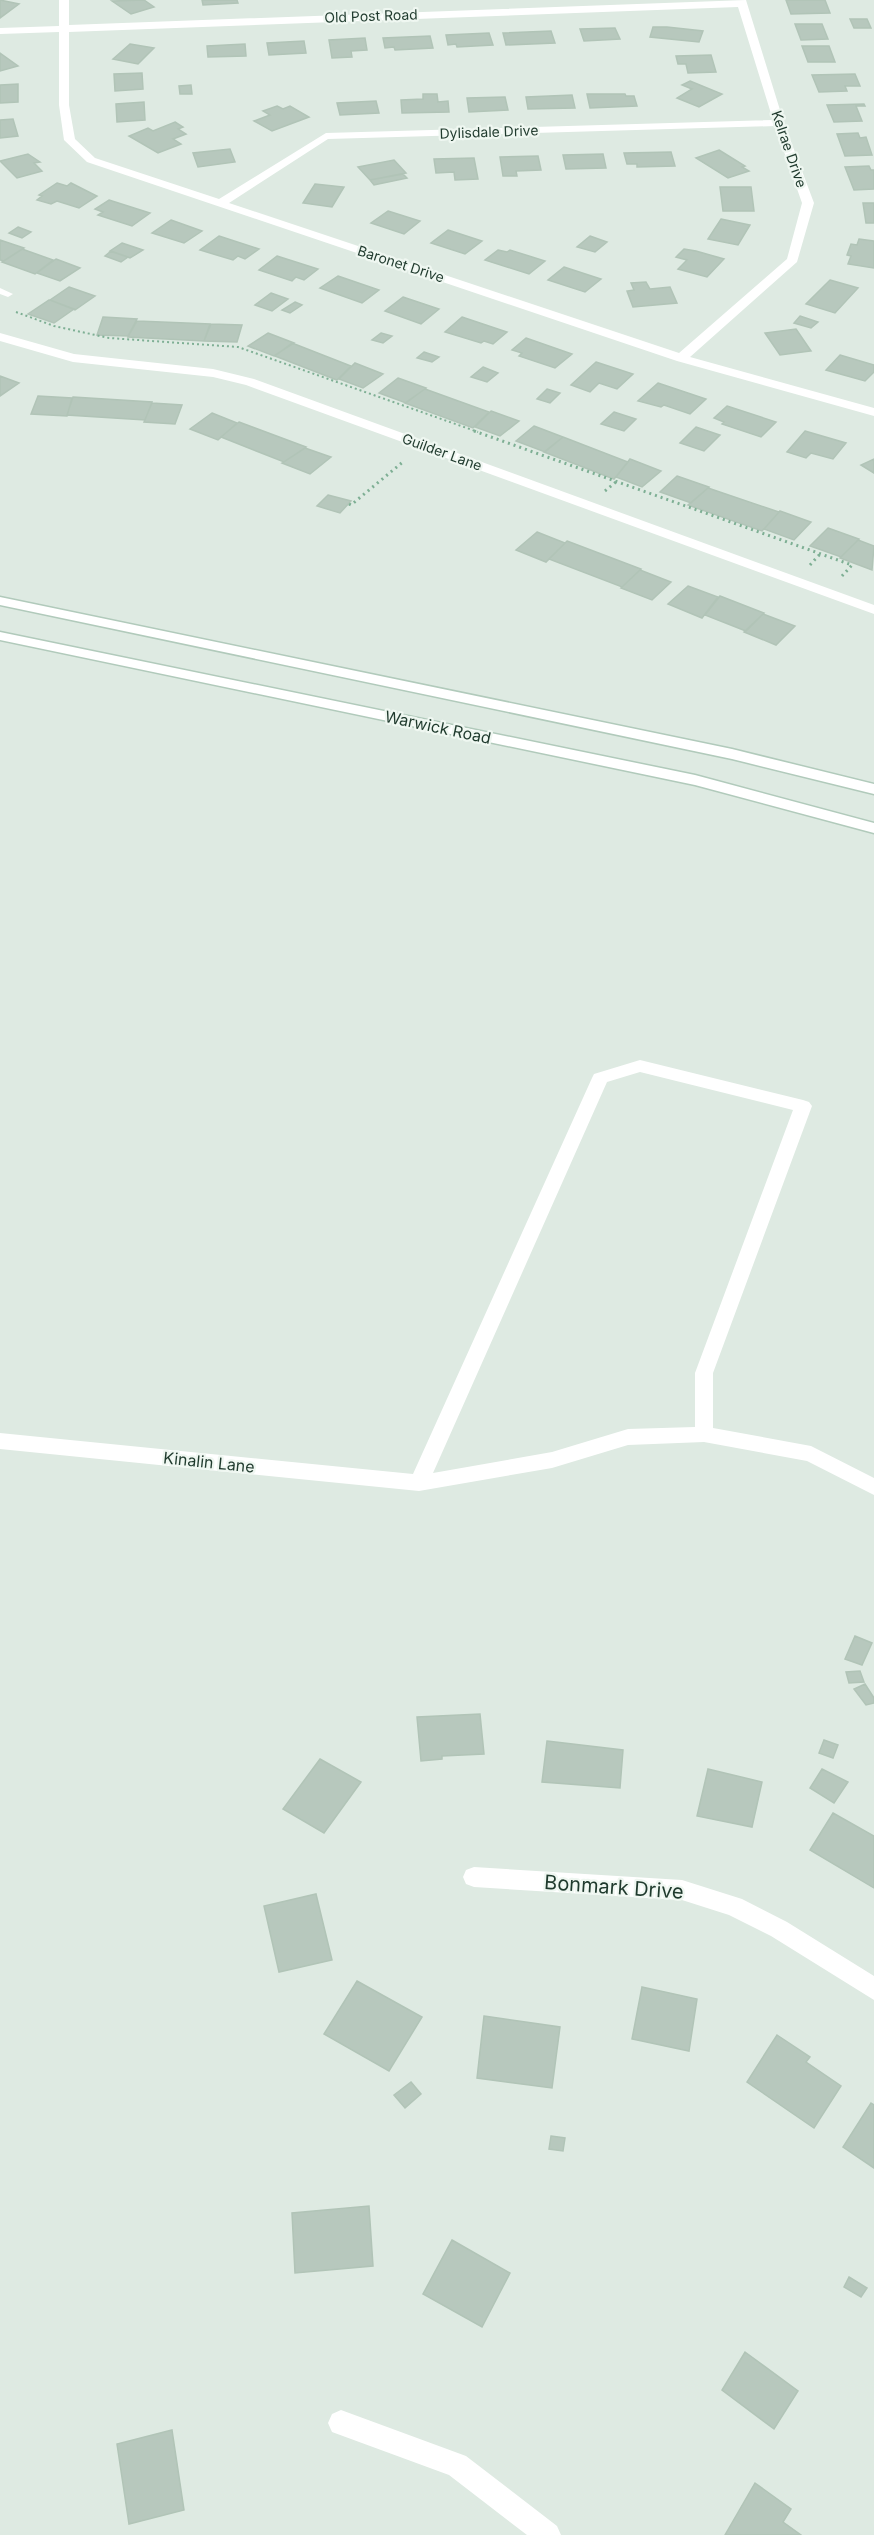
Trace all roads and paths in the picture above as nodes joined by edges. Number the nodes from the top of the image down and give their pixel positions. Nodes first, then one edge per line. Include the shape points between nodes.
1 (64, 0) edge
2 (742, 2) edge
3 (63, 28) junction
4 (0, 32) edge
5 (779, 123) junction
6 (219, 204) junction
7 (0, 337) edge
8 (681, 358) junction
9 (874, 412) edge
10 (405, 461) dead end
11 (617, 481) dead end
12 (602, 494) dead end
13 (349, 504) dead end
14 (687, 506) dead end
15 (681, 512) dead end
16 (765, 534) dead end
17 (758, 540) dead end
18 (820, 554) dead end
19 (852, 565) dead end
20 (810, 566) dead end
21 (841, 577) dead end
22 (0, 601) edge
23 (874, 610) edge
24 (0, 636) edge
25 (874, 789) edge
26 (874, 828) edge
27 (704, 1434) junction
28 (0, 1441) edge
29 (419, 1483) junction
30 (874, 1487) edge
31 (474, 1877) dead end
32 (874, 1989) edge
33 (340, 2423) dead end
34 (548, 2535) edge

1 - 3 street, Baronet Drive
2 - 3 street, Old Post Road
2 - 5 street, Kelrae Drive
3 - 4 street, Old Post Road
3 - 6 street, Baronet Drive via 64,105 70,140 91,160
5 - 6 street, Dylisdale Drive via 326,136
5 - 8 street, Kelrae Drive via 808,202 793,260
6 - 8 street, Baronet Drive
7 - 23 street, Guilder Lane via 73,358 213,373 250,382
8 - 9 street, Baronet Drive
10 - 13 path
11 - 12 path
14 - 15 path
16 - 17 path
18 - 20 path
19 - 21 path
22 - 25 street, Warwick Road via 732,754
24 - 26 street, Warwick Road via 695,780
27 - 29 street, Kinalin Lane via 628,1437 552,1460
27 - 29 street via 704,1373 803,1106 640,1066 600,1078
27 - 30 street, Kinalin Lane via 812,1454
28 - 29 street, Kinalin Lane
31 - 32 street, Bonmark Drive via 682,1890 743,1910
33 - 34 street via 457,2465

